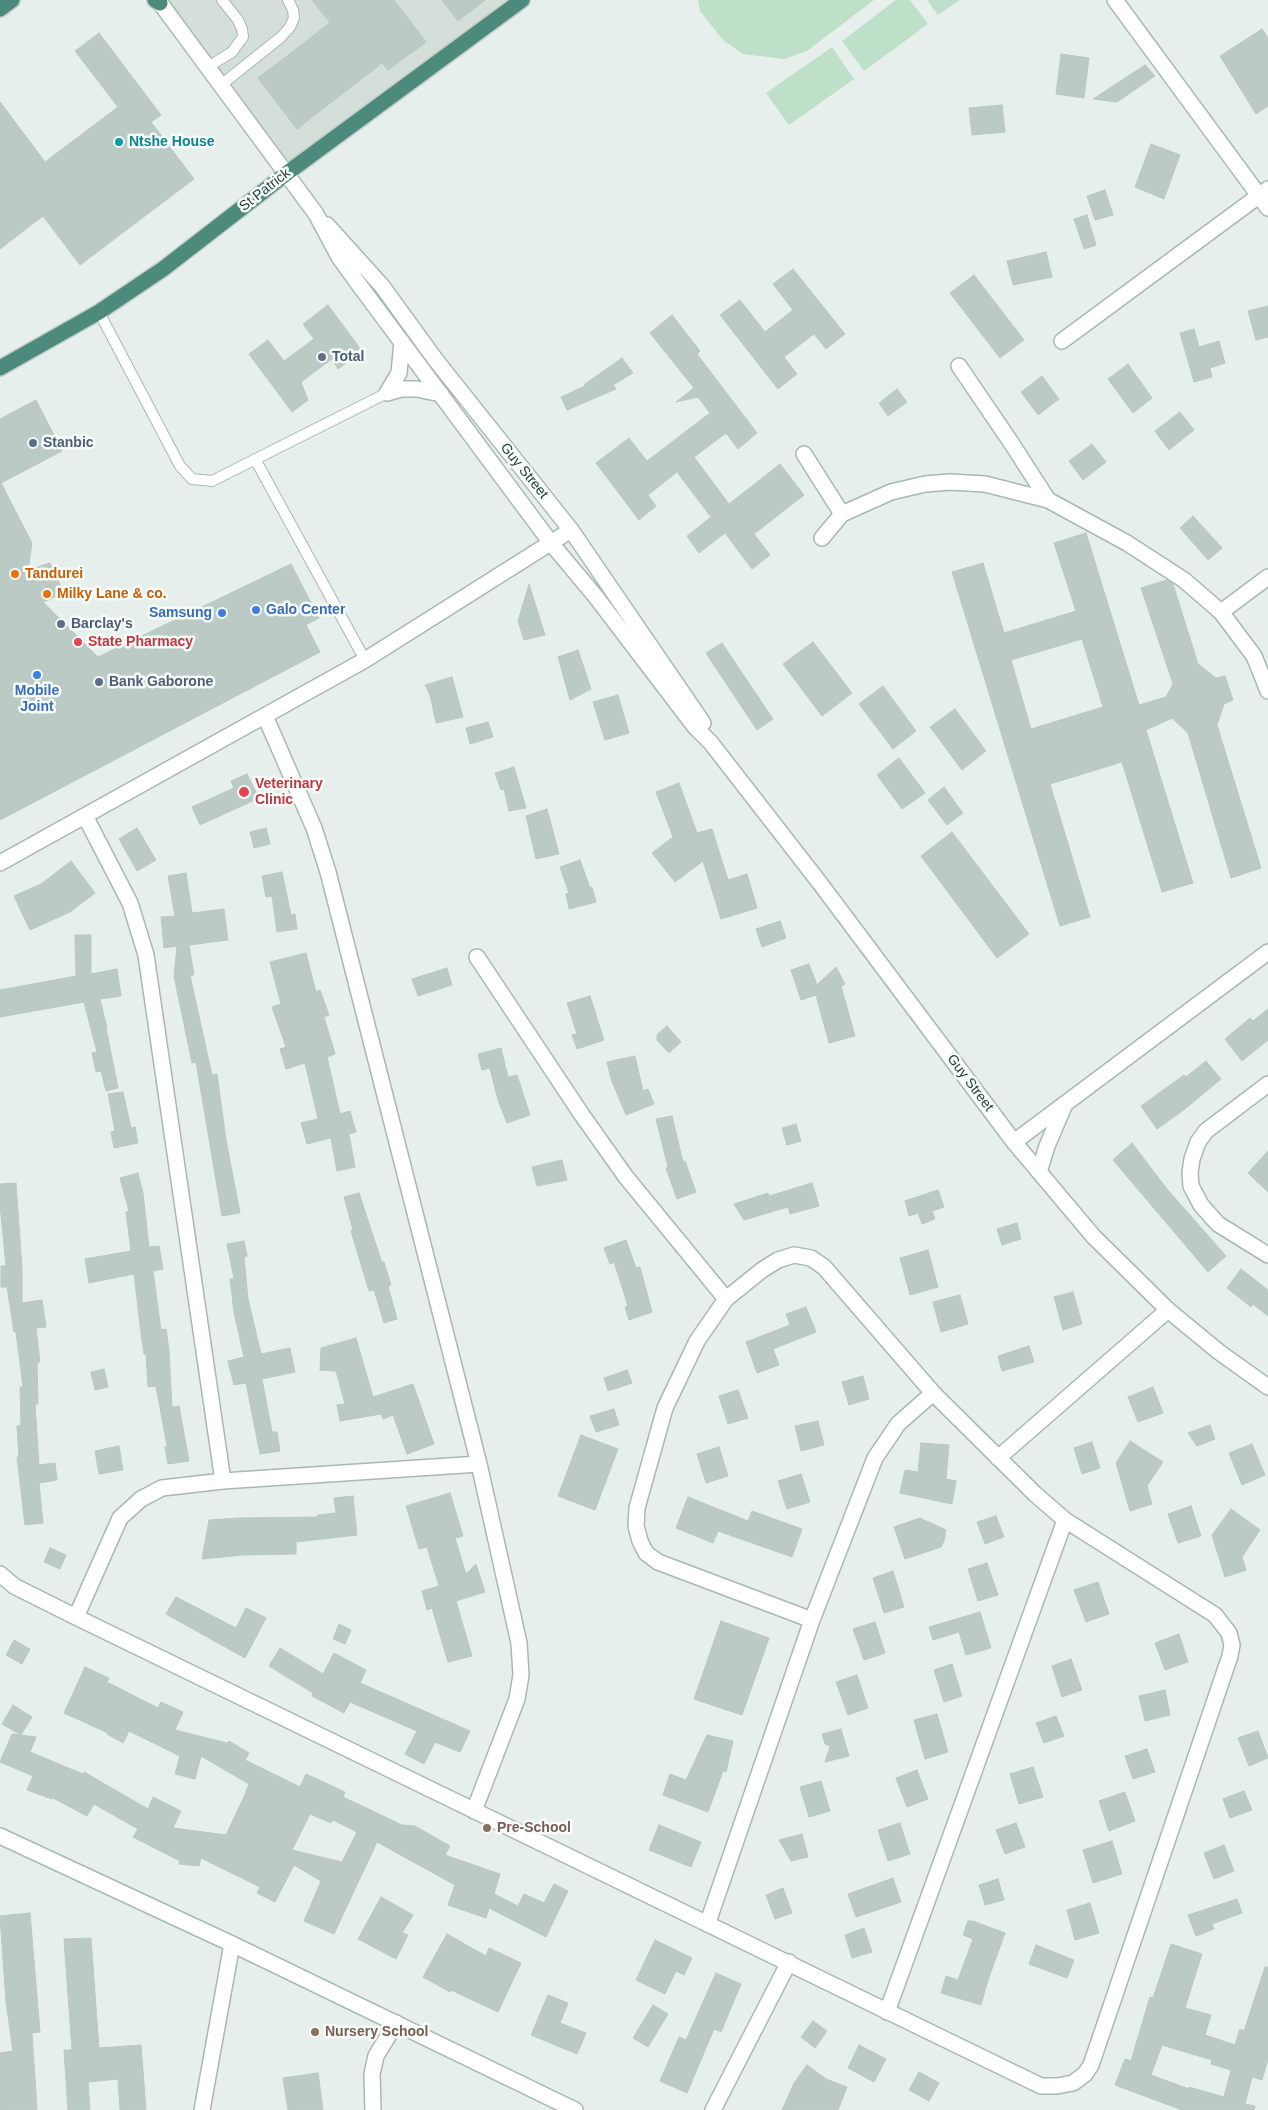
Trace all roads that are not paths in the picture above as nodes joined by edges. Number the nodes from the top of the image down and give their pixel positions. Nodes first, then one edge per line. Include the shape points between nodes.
1 (12, 0) edge
2 (222, 0) edge
3 (288, 0) edge
4 (522, 0) edge
5 (1115, 0) edge
6 (158, 1) edge
7 (0, 9) edge
8 (208, 67) junction
9 (221, 85) junction
10 (287, 173) junction
11 (1263, 193) edge
12 (1268, 208) edge
13 (316, 214) junction
14 (99, 312) junction
15 (1062, 341) dead end
16 (402, 342) junction
17 (959, 366) dead end
18 (0, 368) edge
19 (387, 393) junction
20 (441, 394) junction
21 (804, 454) dead end
22 (255, 459) junction
23 (1048, 500) junction
24 (842, 514) junction
25 (571, 530) junction
26 (822, 538) dead end
27 (550, 544) junction
28 (1268, 577) edge
29 (1221, 612) junction
30 (364, 660) junction
31 (1268, 691) edge
32 (265, 716) junction
33 (711, 743) junction
34 (85, 816) junction
35 (0, 863) edge
36 (1268, 952) edge
37 (477, 958) dead end
38 (1268, 1084) edge
39 (1065, 1104) junction
40 (1014, 1142) junction
41 (1039, 1172) junction
42 (1268, 1255) edge
43 (726, 1299) junction
44 (1168, 1310) junction
45 (1268, 1387) edge
46 (933, 1393) junction
47 (998, 1458) junction
48 (479, 1464) junction
49 (223, 1482) junction
50 (1065, 1520) junction
51 (0, 1574) edge
52 (76, 1617) junction
53 (812, 1620) junction
54 (474, 1811) junction
55 (0, 1836) edge
56 (708, 1922) junction
57 (232, 1944) junction
58 (789, 1962) junction
59 (888, 2012) junction
60 (396, 2023) junction
61 (202, 2110) edge
62 (373, 2110) edge
63 (575, 2110) edge
64 (713, 2110) edge

1 - 7 highway
2 - 8 lane via 238,20 243,37 232,52
3 - 9 lane via 294,18 290,27
4 - 10 highway, St Patrick
5 - 11 street
6 - 8 street, Guy Street
8 - 9 street, Guy Street
9 - 10 street, Guy Street
10 - 13 street, Guy Street
10 - 14 highway, St Patrick via 163,269
11 - 12 street
11 - 15 street
13 - 16 street, Guy Street via 339,257
13 - 25 street, Guy Street via 382,286 435,359
14 - 18 highway, St Patrick
14 - 22 lane via 180,466 192,479 212,481
16 - 19 street via 400,373
16 - 20 street, Guy Street
17 - 23 street
19 - 20 street via 401,388
19 - 22 lane
20 - 27 street, Guy Street
21 - 24 street
22 - 30 lane
23 - 24 street via 984,484 950,482 891,492
23 - 29 street via 1127,543 1184,580
24 - 26 street
25 - 27 street
25 - 33 street, Guy Street via 702,720
27 - 30 street
27 - 33 street, Guy Street
28 - 29 street
29 - 31 street via 1254,656
30 - 32 street
32 - 34 street
32 - 48 street via 314,828 328,872
33 - 40 street, Guy Street
34 - 35 street
34 - 49 street via 130,902 146,955
36 - 39 street
37 - 43 street via 626,1177
38 - 42 street via 1206,1131 1198,1142 1190,1173 1191,1186 1201,1206 1218,1224
39 - 40 street
39 - 41 street
40 - 41 street, Guy Street
41 - 44 street, Guy Street via 1093,1236
43 - 46 street via 778,1260 794,1256 811,1258 824,1267
43 - 53 street via 697,1341 665,1408 638,1508 636,1526 640,1542 646,1553 658,1562
44 - 45 street, Guy Street
44 - 47 street
46 - 47 street
46 - 53 street via 898,1424 875,1458
47 - 50 street
48 - 49 street
48 - 54 street via 518,1643 521,1675 517,1700
49 - 52 street via 162,1488 141,1499 120,1518
50 - 59 street
50 - 59 street via 1216,1615 1230,1633 1232,1645 1091,2065 1073,2083 1041,2086
51 - 52 street via 14,1586
52 - 54 street
53 - 56 street
54 - 56 street
55 - 57 street
56 - 58 street
57 - 60 street
57 - 61 street
58 - 59 street
58 - 64 street
60 - 62 street via 376,2056 372,2074
60 - 63 street

